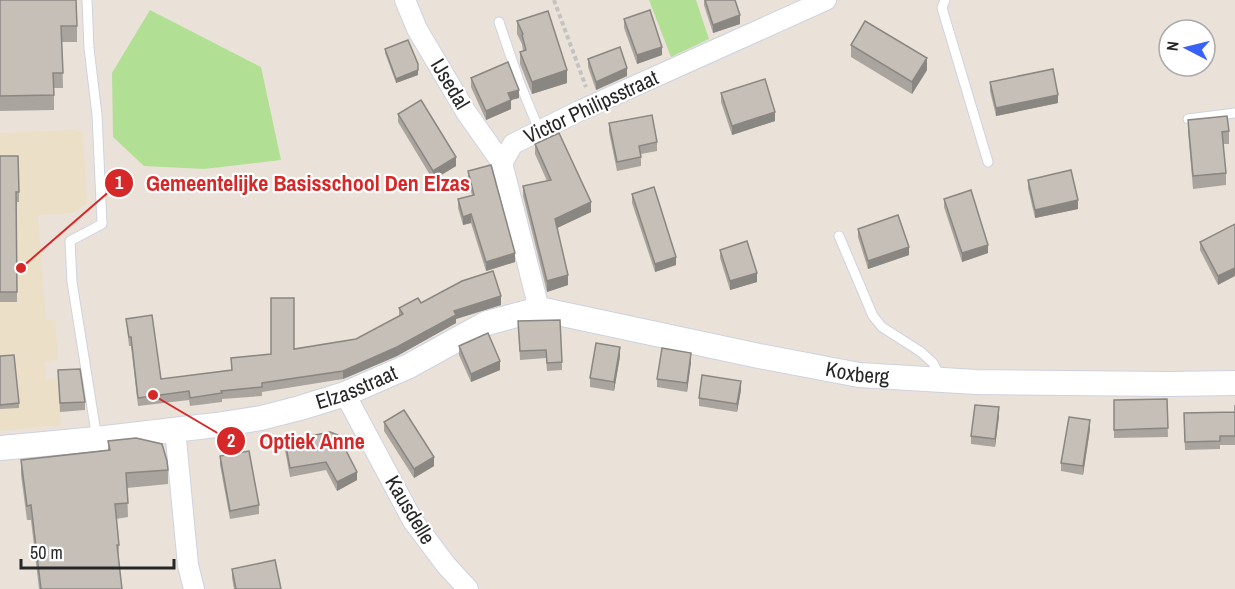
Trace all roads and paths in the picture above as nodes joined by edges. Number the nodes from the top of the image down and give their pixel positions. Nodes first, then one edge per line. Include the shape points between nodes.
1 (87, 0) edge
2 (405, 0) edge
3 (554, 0) edge
4 (826, 0) edge
5 (945, 0) edge
6 (499, 22) dead end
7 (593, 105) junction
8 (1235, 113) edge
9 (1188, 119) edge
10 (539, 130) junction
11 (988, 162) dead end
12 (502, 163) junction
13 (839, 236) dead end
14 (539, 309) junction
15 (487, 323) joint
16 (942, 380) junction
17 (1235, 383) edge
18 (345, 394) junction
19 (175, 429) junction
20 (97, 439) junction
21 (0, 448) edge
22 (194, 589) edge
23 (468, 589) edge

1 - 20 lane via 102,224 70,241 72,282
2 - 12 street, IJsedal via 417,29 466,112
3 - 7 path
4 - 7 street, Victor Philipsstraat
5 - 11 lane via 942,8
6 - 10 lane
7 - 10 street, Victor Philipsstraat
8 - 9 lane
10 - 12 street, Victor Philipsstraat via 513,144
12 - 14 street, Victor Philipsstraat
13 - 16 lane via 873,316 882,327 933,363
14 - 15 street, Koxberg
14 - 16 street, Koxberg via 859,375
15 - 18 street, Elzasstraat via 409,366
16 - 17 street, Koxberg
18 - 19 street, Elzasstraat via 261,418
18 - 23 street, Kausdelle via 413,521
19 - 20 street, Elzasstraat
19 - 22 street via 188,565
20 - 21 street, Elzasstraat

